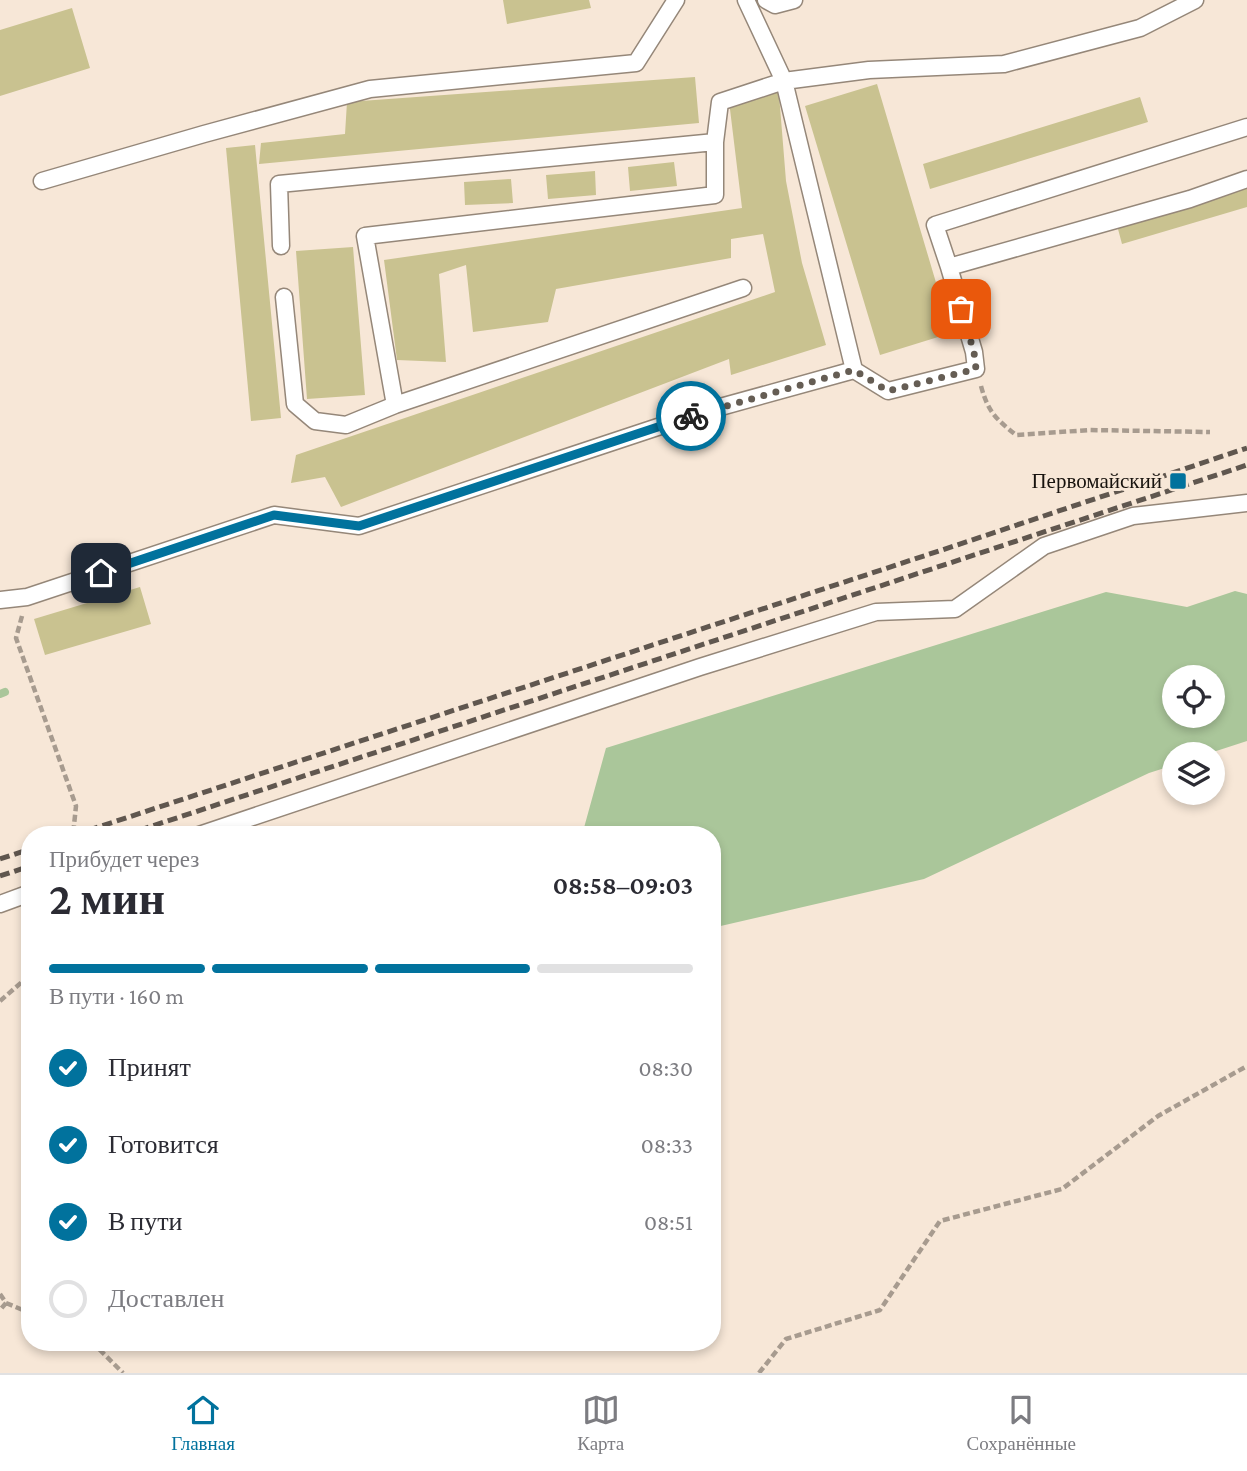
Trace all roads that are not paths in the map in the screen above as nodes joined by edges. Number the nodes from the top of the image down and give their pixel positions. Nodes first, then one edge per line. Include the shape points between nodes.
1 (676, 0) edge
2 (746, 0) edge
3 (766, 0) edge
4 (794, 0) edge
5 (1195, 0) edge
6 (784, 81) junction
7 (1247, 127) edge
8 (715, 142) junction
9 (1247, 179) edge
10 (42, 181) dead end
11 (281, 246) dead end
12 (949, 267) junction
13 (743, 288) dead end
14 (284, 297) dead end
15 (854, 370) junction
16 (395, 405) junction
17 (1247, 503) edge
18 (0, 600) edge
19 (226, 826) edge
20 (21, 896) edge
21 (0, 904) edge

1 - 10 lane via 636,63 370,89
2 - 6 lane
3 - 4 lane via 775,5
5 - 6 lane via 1140,28 1004,64 869,70
6 - 8 lane via 720,102
6 - 15 lane
7 - 12 lane via 935,225
8 - 11 lane via 279,184
8 - 16 lane via 715,195 365,236
9 - 12 lane
12 - 15 lane via 976,369 888,391
13 - 16 lane
14 - 16 lane via 295,404 315,421 346,425
15 - 18 lane via 706,411 359,526 274,515 27,597
17 - 19 lane via 1133,516 1044,546 954,609 876,612
20 - 21 lane

